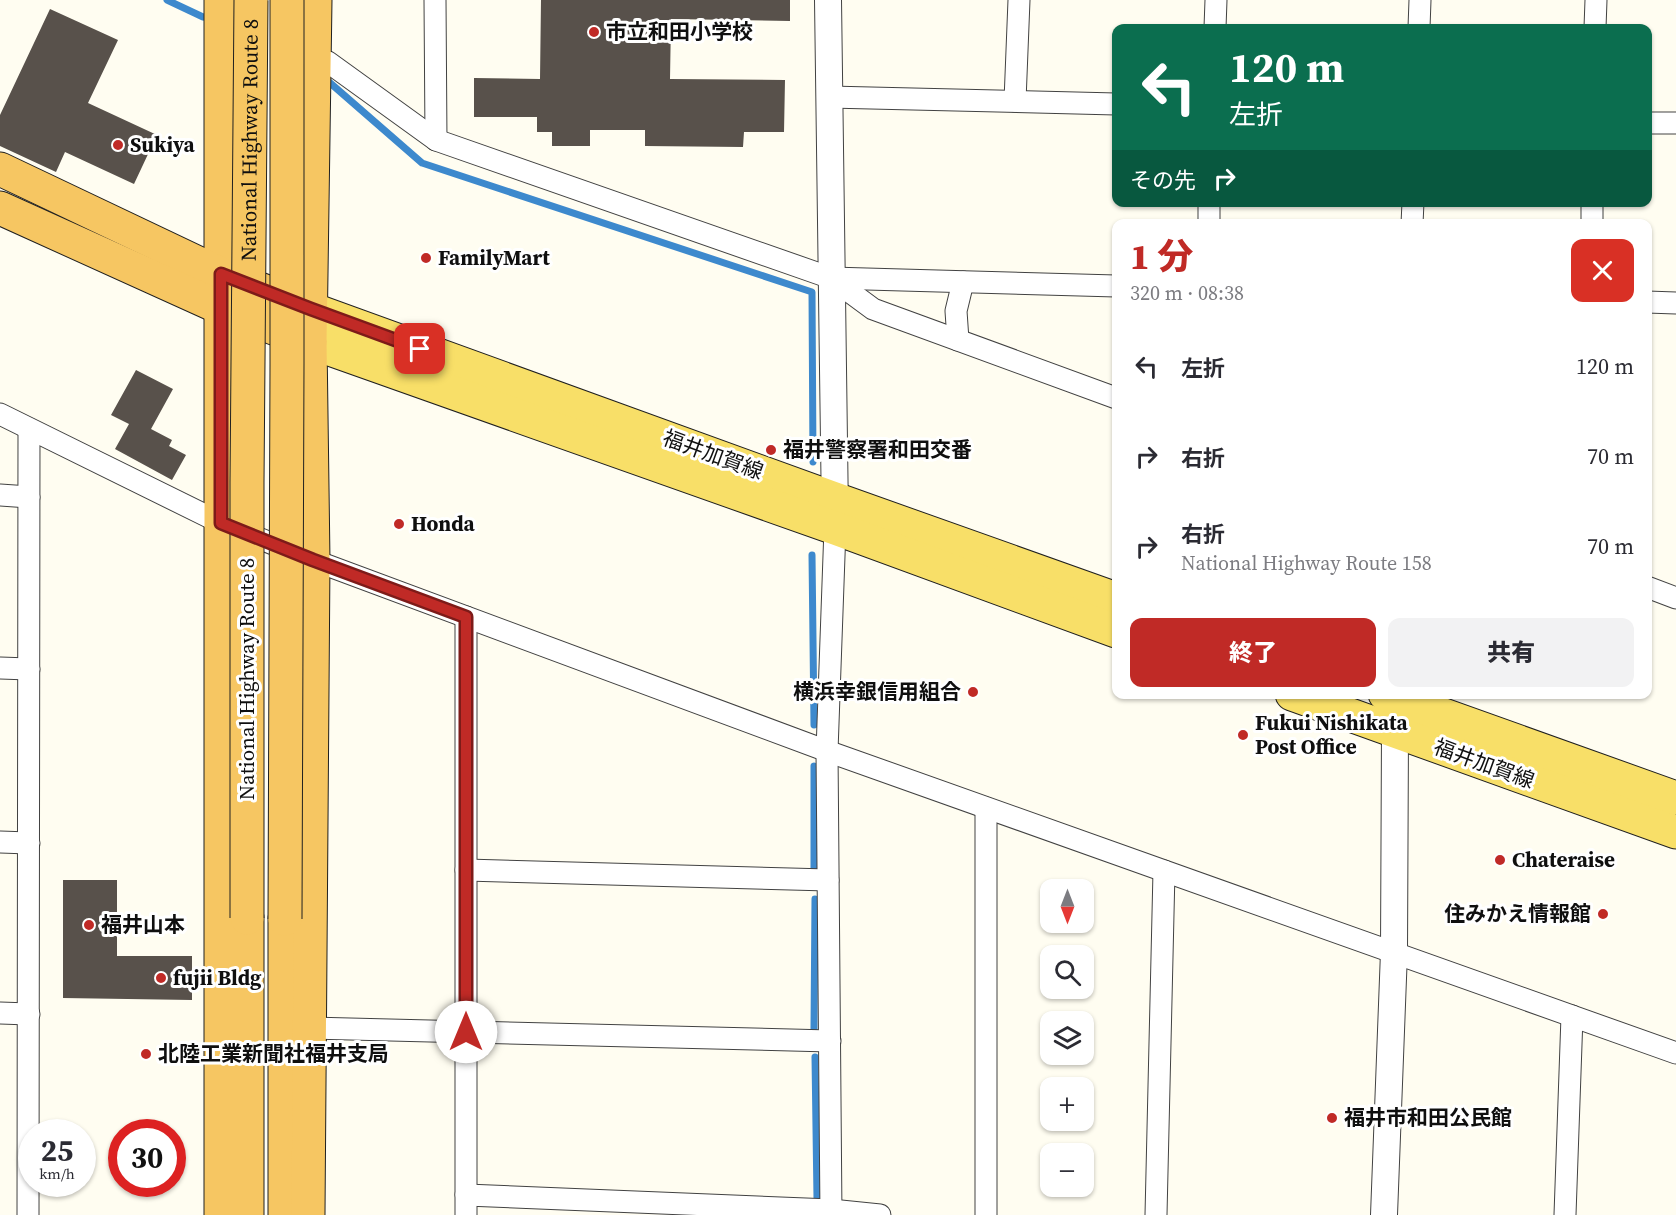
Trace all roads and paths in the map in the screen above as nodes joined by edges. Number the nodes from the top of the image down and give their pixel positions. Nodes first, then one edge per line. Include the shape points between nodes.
1 (287, 0) edge
2 (315, 0) edge
3 (435, 0) edge
4 (828, 0) edge
5 (1019, 0) edge
6 (1216, 0) edge
7 (1420, 0) edge
8 (1596, 0) edge
9 (226, 1) edge
10 (1215, 24) edge
11 (1419, 24) edge
12 (1595, 24) edge
13 (314, 60) junction
14 (829, 97) junction
15 (1015, 101) junction
16 (1112, 104) edge
17 (1652, 123) edge
18 (1676, 123) edge
19 (436, 140) junction
20 (0, 169) edge
21 (0, 208) edge
22 (221, 274) junction
23 (831, 278) junction
24 (963, 282) junction
25 (1112, 286) edge
26 (1652, 302) edge
27 (1676, 303) edge
28 (221, 308) junction
29 (311, 309) junction
30 (958, 340) junction
31 (310, 342) junction
32 (1112, 397) edge
33 (0, 414) edge
34 (29, 429) junction
35 (0, 495) edge
36 (29, 497) junction
37 (835, 514) junction
38 (221, 523) junction
39 (313, 560) junction
40 (1652, 589) edge
41 (1112, 598) edge
42 (1676, 598) edge
43 (466, 617) junction
44 (1112, 629) edge
45 (0, 668) edge
46 (29, 669) junction
47 (1306, 699) edge
48 (1393, 699) edge
49 (1401, 699) edge
50 (1395, 732) junction
51 (827, 751) junction
52 (1676, 798) edge
53 (986, 808) junction
54 (1676, 832) edge
55 (0, 842) edge
56 (29, 843) junction
57 (466, 870) junction
58 (1164, 871) junction
59 (828, 880) junction
60 (1394, 952) junction
61 (0, 1013) edge
62 (29, 1014) junction
63 (1572, 1016) junction
64 (310, 1028) junction
65 (466, 1032) junction
66 (830, 1041) junction
67 (1676, 1053) edge
68 (466, 1205) edge
69 (831, 1213) edge
70 (28, 1215) edge
71 (221, 1215) edge
72 (247, 1215) edge
73 (285, 1215) edge
74 (308, 1215) edge
75 (880, 1215) edge
76 (986, 1215) edge
77 (1156, 1215) edge
78 (1384, 1215) edge
79 (1564, 1215) edge

1 - 73 highway, National Highway Route 8, bridge
2 - 13 highway
3 - 19 street
4 - 14 street
5 - 15 street
6 - 10 street
7 - 11 street
8 - 12 street
9 - 22 highway
9 - 72 highway, National Highway Route 8, bridge via 247,470
13 - 19 street via 328,62
13 - 29 highway
14 - 15 street
14 - 23 street
15 - 16 street
17 - 18 street
19 - 23 street
20 - 22 highway
21 - 28 highway
22 - 28 highway
22 - 29 highway
23 - 24 street
23 - 30 street via 873,309
23 - 37 street
24 - 25 street
24 - 30 street via 956,311
26 - 27 street
28 - 31 highway
28 - 38 highway
29 - 31 highway
29 - 37 main road, 福井加賀線
30 - 32 street
31 - 37 main road, 福井加賀線
31 - 39 highway
33 - 34 street
34 - 36 street
34 - 38 street
35 - 36 street
36 - 46 street
37 - 41 main road, 福井加賀線
37 - 44 main road, 福井加賀線
37 - 51 street
38 - 39 street
38 - 71 highway
39 - 43 street
39 - 64 highway
40 - 42 street
43 - 51 street
43 - 57 street
45 - 46 street
46 - 56 street
47 - 50 main road, 福井加賀線
48 - 50 street
49 - 52 main road, 福井加賀線
50 - 54 main road, 福井加賀線
50 - 60 street
51 - 53 street
51 - 59 street
53 - 58 street
53 - 76 street
55 - 56 street
56 - 62 street
57 - 59 street
57 - 65 street
58 - 60 street
58 - 77 street
59 - 66 street
60 - 63 street
60 - 78 street
61 - 62 street
62 - 70 street
63 - 67 street
63 - 79 street
64 - 65 street
64 - 74 highway
65 - 66 street
65 - 68 street
66 - 69 street
68 - 69 street
69 - 75 street

